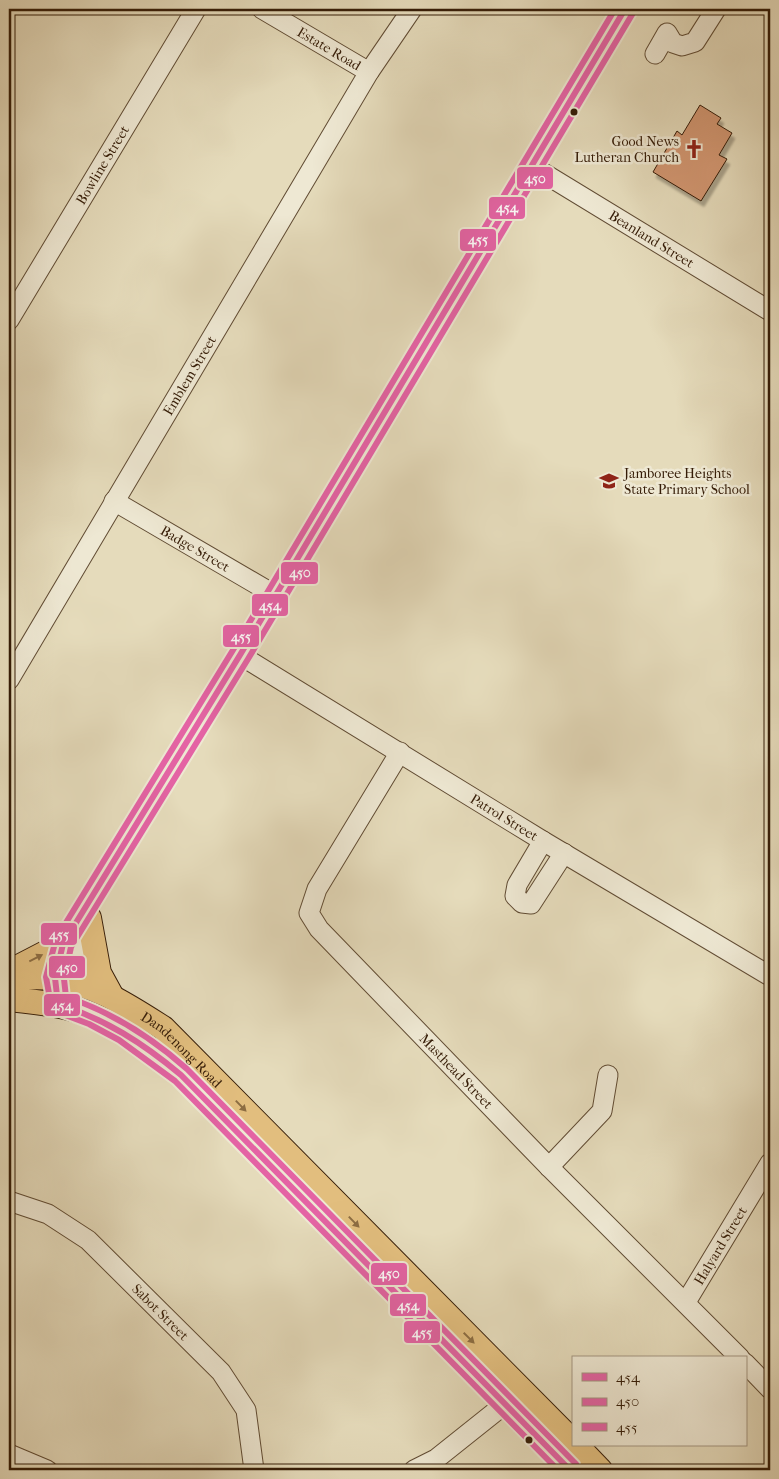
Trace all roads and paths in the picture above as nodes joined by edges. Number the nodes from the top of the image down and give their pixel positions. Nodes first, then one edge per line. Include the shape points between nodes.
1 (196, 9) edge
2 (262, 9) edge
3 (412, 9) edge
4 (625, 9) edge
5 (716, 9) edge
6 (655, 54) dead end
7 (369, 72) junction
8 (532, 166) junction
9 (770, 311) edge
10 (9, 320) edge
11 (114, 501) junction
12 (275, 595) junction
13 (15, 655) edge
14 (240, 655) junction
15 (9, 680) edge
16 (400, 752) junction
17 (543, 841) junction
18 (564, 853) junction
19 (115, 861) junction
20 (89, 918) junction
21 (63, 944) junction
22 (9, 972) edge
23 (770, 976) edge
24 (9, 978) edge
25 (64, 980) junction
26 (112, 995) junction
27 (9, 999) edge
28 (58, 1004) junction
29 (608, 1075) dead end
30 (549, 1166) junction
31 (770, 1166) edge
32 (9, 1201) edge
33 (686, 1302) junction
34 (738, 1356) edge
35 (746, 1364) edge
36 (770, 1389) edge
37 (513, 1397) junction
38 (572, 1441) edge
39 (577, 1446) edge
40 (9, 1454) edge
41 (47, 1470) edge
42 (254, 1470) edge
43 (414, 1470) edge
44 (570, 1470) edge
45 (600, 1470) edge

1 - 10 street, Bowline Street
2 - 7 street, Estate Road
3 - 7 street, Emblem Street
4 - 8 street
5 - 6 street via 695,42 682,46 673,43 667,34
7 - 11 street, Emblem Street
8 - 9 street, Beanland Street
8 - 12 street
11 - 12 street, Badge Street
11 - 13 street, Emblem Street
12 - 14 street
13 - 15 street, Emblem Street
14 - 16 street, Patrol Street
14 - 19 street
16 - 17 street, Patrol Street
16 - 30 street, Masthead Street via 317,889 309,913 318,929
17 - 18 street, Patrol Street
17 - 18 street via 517,885 515,896 522,903 531,904 538,897
18 - 23 street, Patrol Street
19 - 20 street
19 - 21 street
20 - 25 street
20 - 26 main road via 99,973
22 -> 21 main road
21 - 25 street
24 - 25 main road, Dandenong Road
25 - 26 main road, Dandenong Road via 84,983
25 - 28 street
26 -> 37 main road, Dandenong Road via 163,1028
27 - 28 main road, Dandenong Road
28 - 37 main road, Dandenong Road via 120,1028 150,1048
29 - 30 street via 602,1111
30 - 33 street, Masthead Street
31 - 33 street, Halyard Street
32 - 42 street, Sabot Street via 48,1214 88,1240 221,1372 246,1410
33 - 34 street, Masthead Street
35 - 36 street
37 - 38 main road, Dandenong Road
37 - 43 street via 436,1459
37 - 44 main road, Dandenong Road
39 - 45 main road
40 - 41 street

